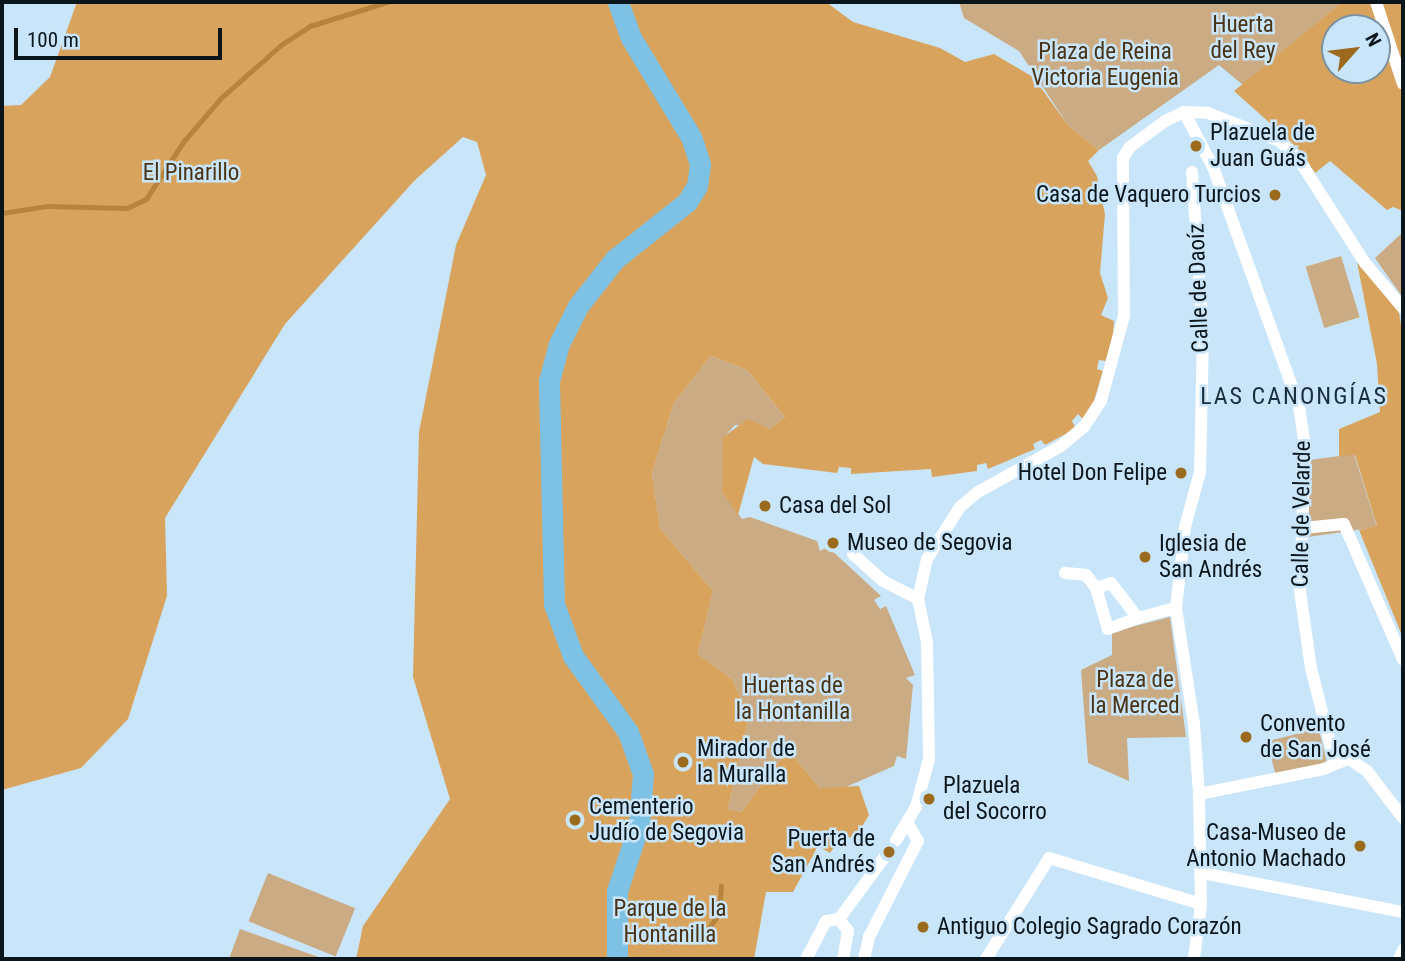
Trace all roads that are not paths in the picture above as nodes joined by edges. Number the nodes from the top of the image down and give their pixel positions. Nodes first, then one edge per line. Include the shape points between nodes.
1 (618, 2) edge
2 (1376, 2) edge
3 (1403, 84) edge
4 (1187, 118) junction
5 (1192, 172) dead end
6 (1403, 310) edge
7 (1303, 528) junction
8 (853, 554) dead end
9 (1065, 573) dead end
10 (1096, 588) junction
11 (918, 599) junction
12 (1176, 608) junction
13 (1138, 618) junction
14 (1403, 660) edge
15 (1345, 760) junction
16 (1199, 794) junction
17 (1403, 818) edge
18 (908, 824) junction
19 (896, 840) dead end
20 (886, 855) dead end
21 (1202, 873) junction
22 (1201, 904) junction
23 (1403, 912) edge
24 (839, 919) junction
25 (1403, 950) edge
26 (617, 959) edge
27 (806, 959) edge
28 (843, 959) edge
29 (864, 959) edge
30 (986, 959) edge
31 (1194, 959) edge
32 (1399, 959) edge

1 - 26 main road via 631,38 691,137 700,164 697,186 687,202 615,260 585,297 559,344 549,381 554,604 573,656 628,732 643,774 639,825 617,891
2 - 3 street
4 - 6 street via 1220,116 1267,133 1286,147 1357,252
4 - 7 street, Calle de Velarde via 1213,167 1299,407 1305,446
4 - 11 street via 1136,142 1124,158 1124,316 1101,401 1084,427 1061,446 978,492 960,508 927,559
5 - 12 street, Calle de Daoíz via 1203,333 1200,472 1185,527
7 - 14 street via 1344,524
7 - 15 street, Calle de Velarde via 1300,591 1311,668 1331,747
8 - 11 street via 883,581
9 - 10 street via 1086,576
10 - 13 street via 1111,583
10 - 13 street via 1108,629
11 - 18 street via 929,670 929,759
12 - 13 street
12 - 16 street, Calle de Daoíz via 1194,724
15 - 16 street via 1262,783
15 - 17 street via 1377,781
16 - 21 street, Calle de Daoíz
18 - 19 street
18 - 29 street via 918,841 869,937
20 - 24 street
21 - 22 street, Calle de Daoíz
21 - 23 street
22 - 30 street via 1049,858
22 - 31 street, Calle de Daoíz
24 - 27 street via 826,921
24 - 28 street via 848,931
25 - 32 street

